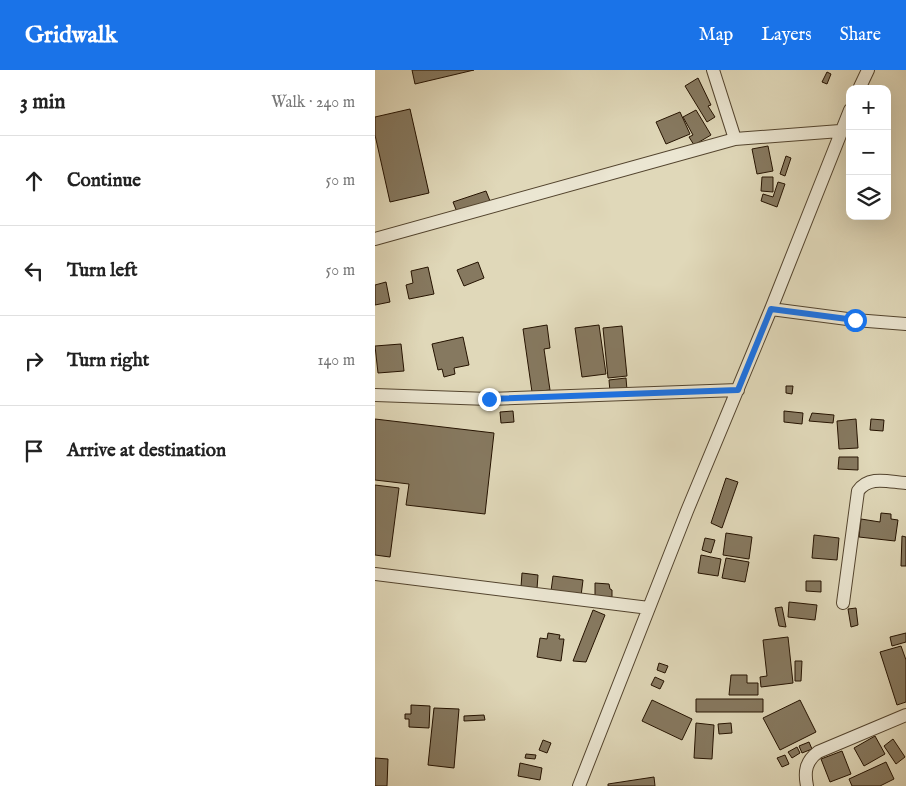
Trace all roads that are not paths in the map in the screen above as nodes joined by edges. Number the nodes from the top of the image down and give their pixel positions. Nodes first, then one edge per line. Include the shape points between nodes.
1 (713, 70) edge
2 (868, 70) edge
3 (861, 85) edge
4 (846, 118) edge
5 (840, 131) junction
6 (735, 139) junction
7 (375, 239) edge
8 (771, 309) junction
9 (906, 324) edge
10 (738, 390) junction
11 (375, 395) edge
12 (906, 483) edge
13 (375, 574) edge
14 (843, 603) dead end
15 (649, 608) junction
16 (906, 715) edge
17 (579, 786) edge
18 (807, 786) edge

1 - 6 street
2 - 3 street
4 - 5 street
5 - 6 street
5 - 8 street
6 - 7 street
8 - 9 street
8 - 10 street
10 - 11 street via 489,399
10 - 15 street
12 - 14 street via 873,480 858,491
13 - 15 street
15 - 17 street
16 - 18 street via 818,752 807,762

